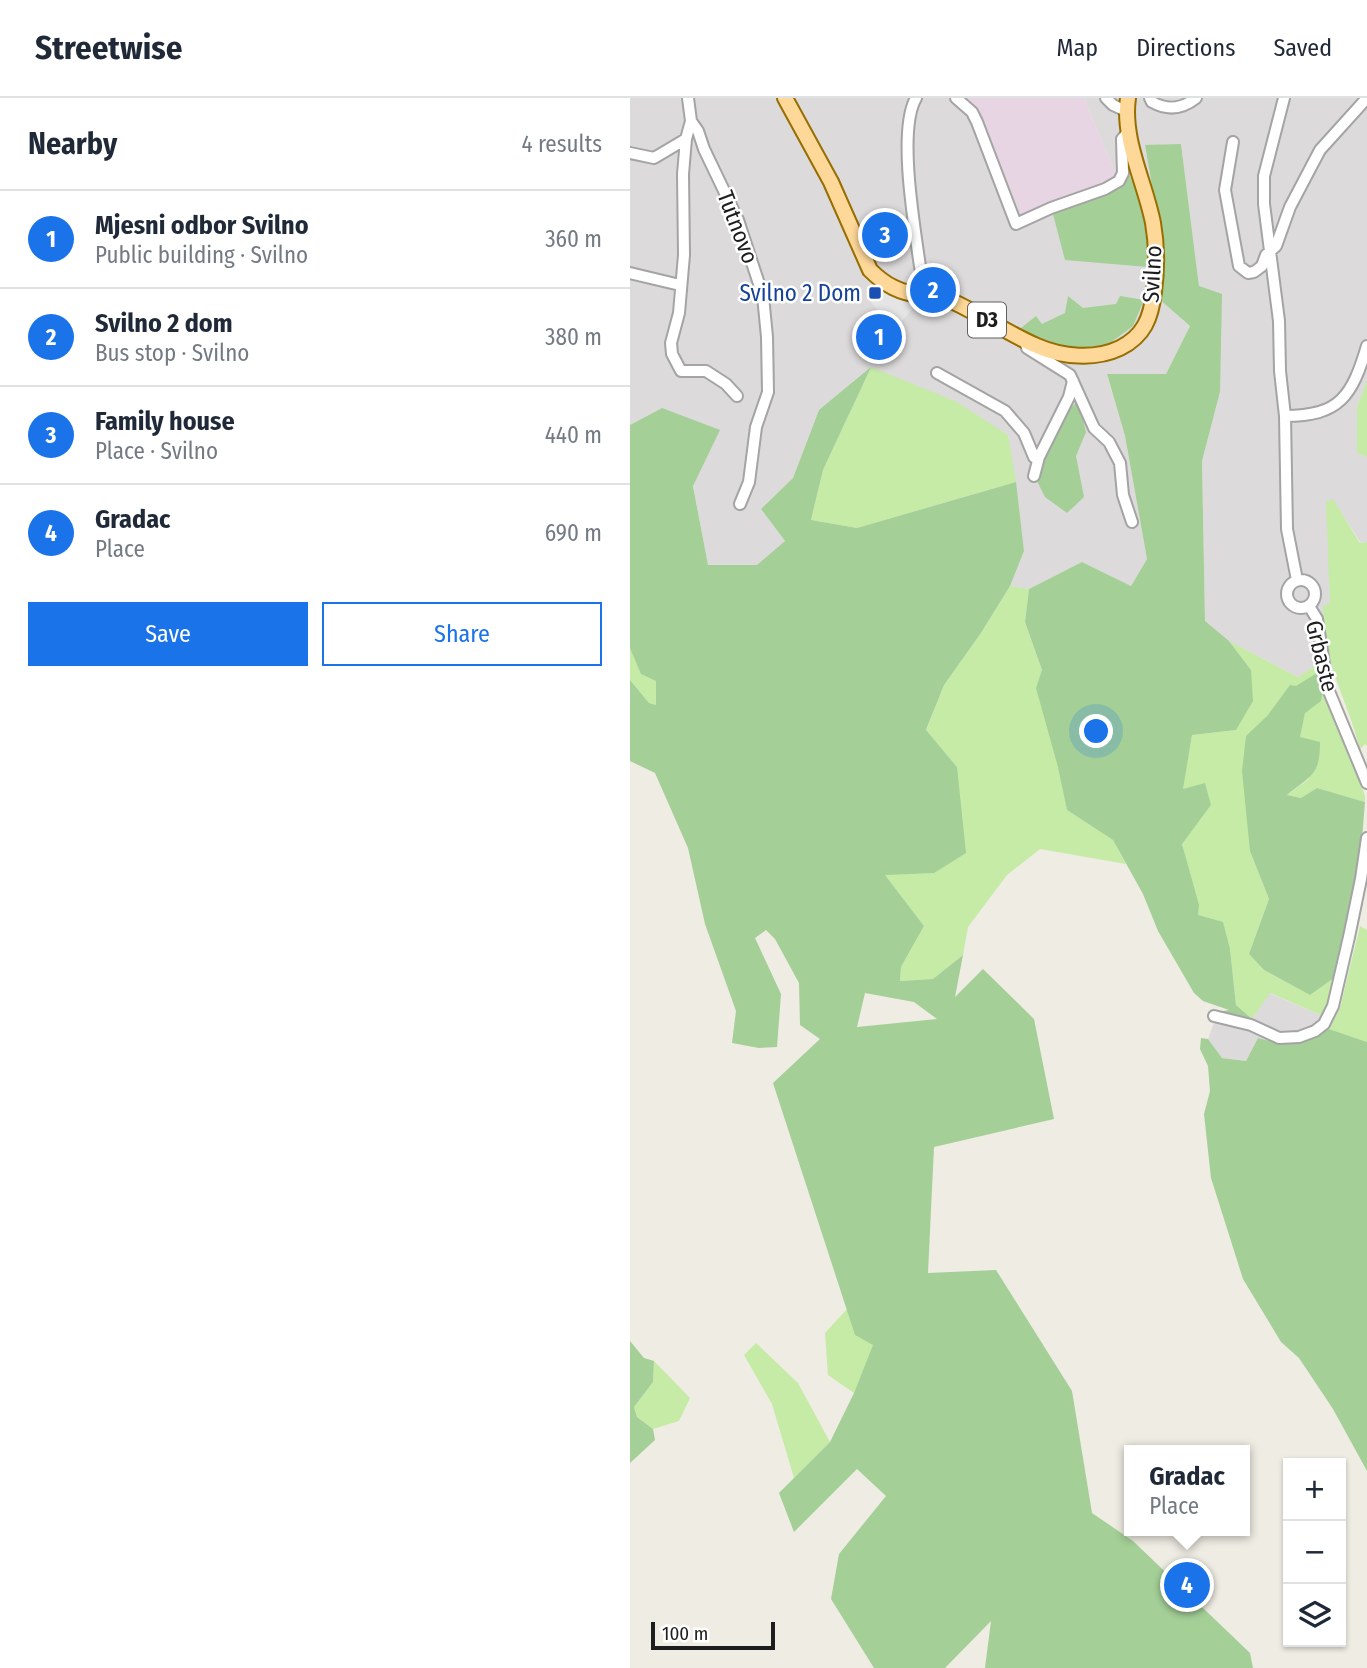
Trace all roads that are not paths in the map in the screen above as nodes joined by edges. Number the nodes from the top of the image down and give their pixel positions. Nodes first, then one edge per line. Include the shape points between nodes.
1 (688, 98) edge
2 (785, 98) edge
3 (916, 98) edge
4 (956, 98) edge
5 (1107, 98) edge
6 (1150, 98) edge
7 (1196, 98) edge
8 (1284, 98) edge
9 (1367, 98) edge
10 (1127, 104) edge
11 (691, 121) junction
12 (1128, 132) junction
13 (686, 139) junction
14 (1233, 142) dead end
15 (630, 153) edge
16 (1271, 251) junction
17 (630, 274) edge
18 (680, 285) junction
19 (925, 295) junction
20 (1024, 340) junction
21 (1367, 346) edge
22 (937, 373) dead end
23 (1073, 381) junction
24 (737, 396) dead end
25 (1285, 416) junction
26 (1039, 457) junction
27 (1034, 476) dead end
28 (740, 504) dead end
29 (1132, 522) dead end
30 (1297, 580) junction
31 (1309, 606) junction
32 (1367, 783) edge
33 (1367, 838) edge
34 (1214, 1016) dead end

1 - 11 street, Tutnovo
2 - 19 main road, Svilno / D3 via 831,182 870,270 896,290
3 - 19 street via 907,142
4 - 12 street, Svilno via 972,112 1016,224 1119,181 1122,139
5 - 10 street, Svilno via 1112,105
6 - 7 street via 1163,108
8 - 16 street, Grbaste via 1264,176
9 - 16 street, Grbaste via 1320,150
10 - 12 main road, Svilno / D3
11 - 13 street, Tutnovo
11 - 28 street, Tutnovo via 738,220 763,296 768,392
12 - 20 main road, Svilno / D3 via 1153,223 1156,252 1147,325 1131,342 1098,354 1078,356
13 - 15 street via 654,158
13 - 18 street, Tutnovo
14 - 16 street, Grbaste via 1225,190 1239,266 1254,272
16 - 25 street, Grbaste
17 - 18 street
18 - 24 street, Tutnovo via 671,343 677,365 681,371 706,371
19 - 20 main road, Svilno / D3 via 954,302
20 - 23 street, Svilno via 1027,348
21 - 25 street via 1342,400 1319,414
22 - 26 street via 1005,411 1024,433 1034,457
23 - 26 street
23 - 29 street, Svilno via 1094,428 1109,442 1120,463
25 - 30 street, Grbaste via 1287,529
26 - 27 street
30 - 31 street, Grbaste via 1314,586 1316,595
30 - 31 street, Grbaste via 1287,590 1288,600 1295,607
31 - 32 street, Grbaste via 1317,619 1328,689
33 - 34 street via 1349,937 1324,1024 1299,1037 1279,1038

